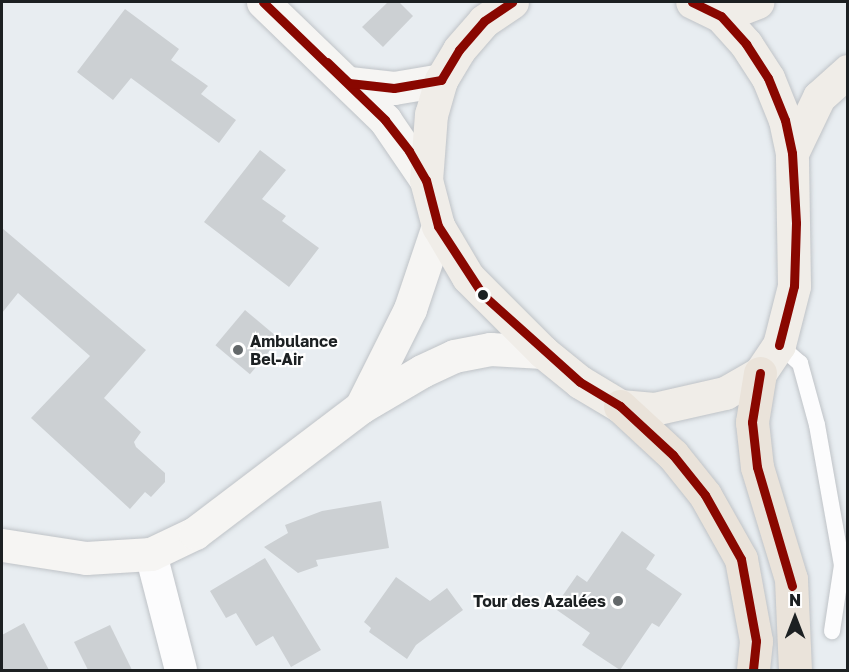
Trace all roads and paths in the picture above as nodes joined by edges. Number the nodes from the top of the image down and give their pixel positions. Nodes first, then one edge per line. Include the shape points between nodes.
1 (263, 2) edge
2 (512, 2) edge
3 (757, 2) edge
4 (706, 9) edge
5 (845, 69) edge
6 (441, 80) junction
7 (349, 83) junction
8 (792, 153) junction
9 (426, 180) junction
10 (438, 226) junction
11 (779, 345) junction
12 (543, 352) junction
13 (760, 373) junction
14 (620, 406) junction
15 (361, 407) junction
16 (2, 545) edge
17 (151, 554) junction
18 (832, 631) dead end
19 (181, 670) edge
20 (753, 670) edge
21 (795, 670) edge

1 - 7 main road
2 - 6 main road via 484,21 459,50
3 - 4 main road
4 - 8 main road via 747,44 768,78 785,120
5 - 8 main road via 819,97
6 - 7 main road via 394,88
6 - 9 main road via 432,114
7 - 9 main road via 385,120
8 - 11 main road via 794,286
9 - 10 main road
10 - 12 main road via 483,295
10 - 15 main road via 410,309
11 - 13 main road
11 - 18 lane via 800,363 817,425 842,565
12 - 14 main road via 580,382
12 - 15 main road via 490,349 454,356
13 - 14 main road via 725,393 686,405 654,409
13 - 21 highway via 752,422 757,467 791,579
14 - 20 highway via 673,455 705,495 741,559 756,641
15 - 17 main road via 195,533
16 - 17 main road via 86,558
17 - 19 street

